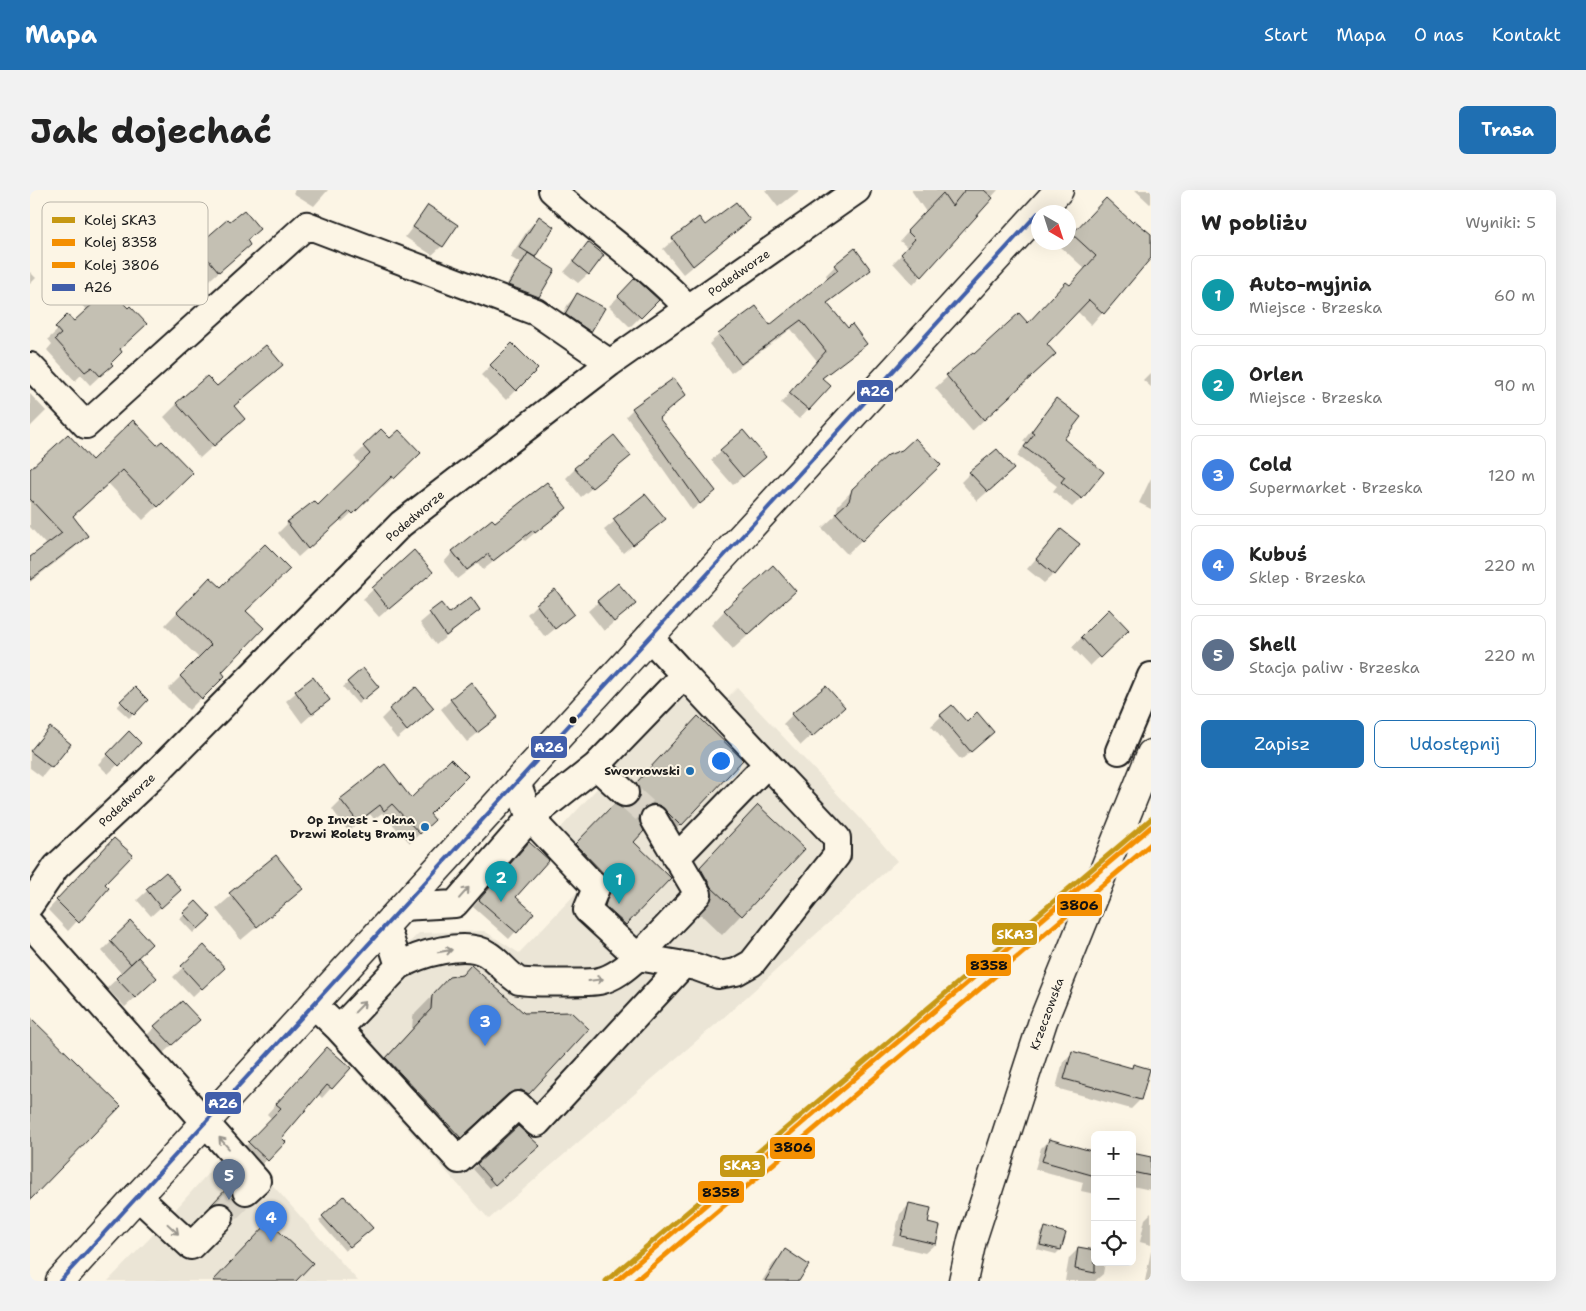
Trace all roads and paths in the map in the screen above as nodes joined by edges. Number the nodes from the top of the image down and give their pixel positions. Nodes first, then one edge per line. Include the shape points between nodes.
1 (552, 190) edge
2 (858, 190) edge
3 (1059, 190) edge
4 (1046, 205) edge
5 (1031, 222) edge
6 (688, 308) junction
7 (610, 363) junction
8 (30, 366) edge
9 (648, 636) junction
10 (684, 675) junction
11 (1151, 676) edge
12 (1120, 751) dead end
13 (1151, 754) edge
14 (767, 764) junction
15 (596, 766) junction
16 (517, 782) junction
17 (625, 793) tunnel mouth
18 (530, 818) junction
19 (654, 820) tunnel mouth
20 (676, 858) junction
21 (30, 905) edge
22 (394, 916) junction
23 (30, 924) edge
24 (638, 958) junction
25 (683, 965) junction
26 (399, 966) junction
27 (313, 1004) junction
28 (338, 1029) junction
29 (205, 1121) junction
30 (246, 1191) tunnel mouth
31 (137, 1196) junction
32 (220, 1217) tunnel mouth
33 (60, 1281) edge
34 (963, 1281) edge

1 - 6 street
2 - 6 street, Podedworze
3 - 4 main road
5 - 9 main road
6 - 7 street, Podedworze
7 - 8 street via 536,312 307,225 86,425
7 - 21 street, Podedworze via 401,524 150,779 56,867
9 - 10 street
9 - 16 main road
10 - 14 street
10 - 15 street
11 - 12 street
13 - 34 main road, Krzeczowska via 1043,1021 967,1255
14 - 20 street
14 - 25 street via 836,838 836,855 752,963 736,972 718,975
15 - 17 street
15 - 18 street
16 - 18 street
16 - 22 main road
22 -> 18 street via 455,904
18 - 24 street via 596,888 586,910
19 - 20 street
20 - 24 street via 698,894
22 - 26 street
22 - 27 main road
23 - 29 street
24 - 25 street
26 -> 24 street via 410,959 460,948 485,952 521,982 599,982 622,971
25 - 28 street via 537,1123 518,1105 459,1160
28 -> 26 street
27 - 28 street
27 - 29 main road
30 -> 29 street via 257,1181
29 - 31 main road
31 -> 32 street via 191,1246
31 - 33 main road

